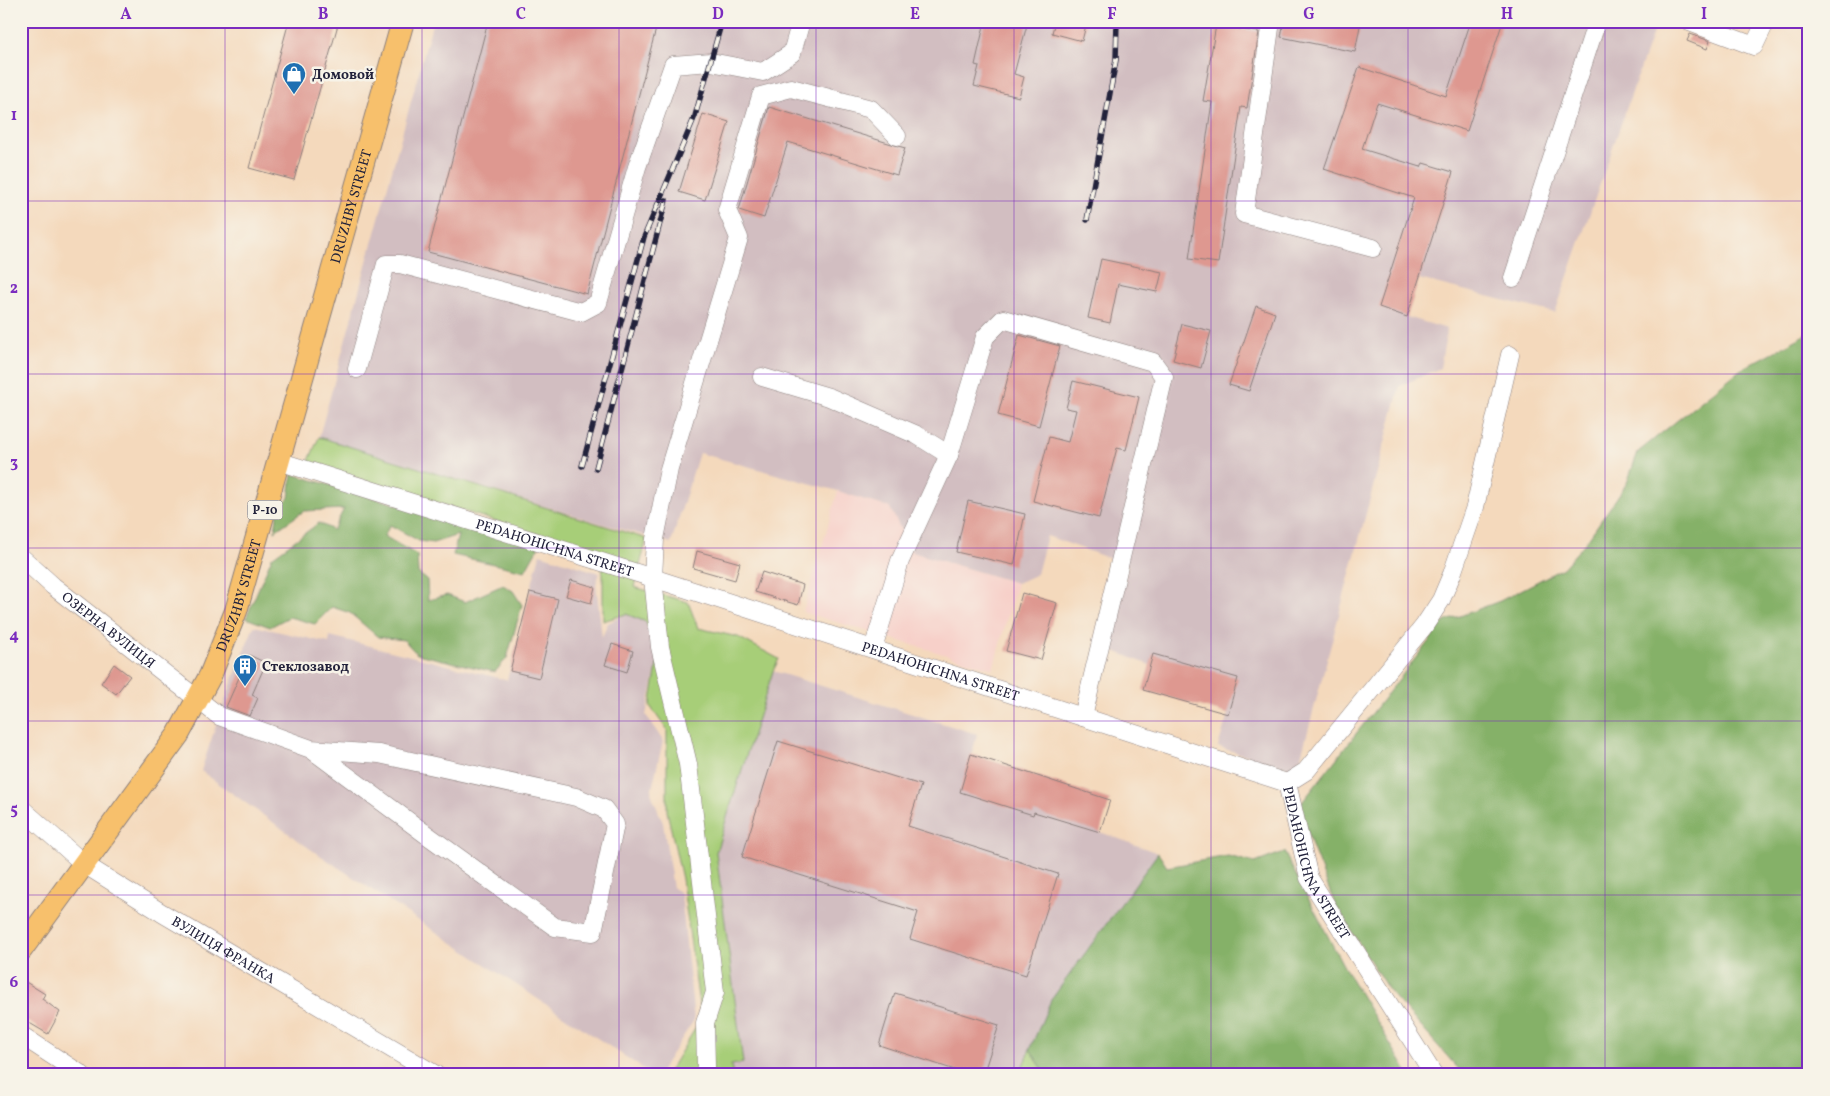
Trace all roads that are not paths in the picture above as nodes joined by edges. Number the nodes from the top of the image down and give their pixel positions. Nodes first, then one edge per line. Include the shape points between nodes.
1 (403, 21) edge
2 (801, 21) edge
3 (1271, 21) edge
4 (1597, 21) edge
5 (1686, 21) edge
6 (1766, 21) edge
7 (897, 136) dead end
8 (1373, 248) dead end
9 (1513, 278) dead end
10 (1510, 355) dead end
11 (357, 369) dead end
12 (762, 377) dead end
13 (950, 455) junction
14 (278, 461) junction
15 (21, 557) edge
16 (653, 578) junction
17 (873, 649) junction
18 (198, 698) junction
19 (1083, 717) junction
20 (311, 749) junction
21 (1287, 783) junction
22 (21, 808) edge
23 (84, 864) junction
24 (21, 950) edge
25 (21, 1035) edge
26 (82, 1075) edge
27 (436, 1075) edge
28 (704, 1075) edge
29 (1434, 1075) edge

1 - 14 main road, DRUZHBY STREET / Р-10
2 - 11 street via 792,53 763,72 711,62 673,65 637,167 598,303 581,312 400,264 386,264
3 - 8 street via 1244,214
4 - 9 street
5 - 6 street via 1754,46
7 - 16 street via 871,109 791,88 761,96 727,210 738,238 669,469 655,539
10 - 21 street via 1475,506 1441,600 1424,626 1306,771
12 - 13 street via 829,396 917,435
13 - 17 street via 900,560
13 - 19 street via 985,337 1002,319 1153,362 1164,377
14 - 16 street, PEDAHOHICHNA STREET
14 - 18 main road, DRUZHBY STREET / Р-10 via 236,611
15 - 18 street, ОЗЕРНА ВУЛИЦЯ via 53,586
16 - 17 street, PEDAHOHICHNA STREET
16 - 28 street via 660,647 688,764 715,992 705,1023
17 - 19 street, PEDAHOHICHNA STREET
18 - 20 street, ОЗЕРНА ВУЛИЦЯ via 219,716
18 - 23 main road, DRUZHBY STREET / Р-10 via 178,735
19 - 21 street, PEDAHOHICHNA STREET
20 - 20 street via 555,927 593,932 615,824 604,809 576,797 379,754
21 - 29 street, PEDAHOHICHNA STREET via 1309,878
22 - 23 street, ВУЛИЦЯ ФРАНКА
23 - 24 main road, DRUZHBY STREET / Р-10
23 - 27 street, ВУЛИЦЯ ФРАНКА
25 - 26 street

